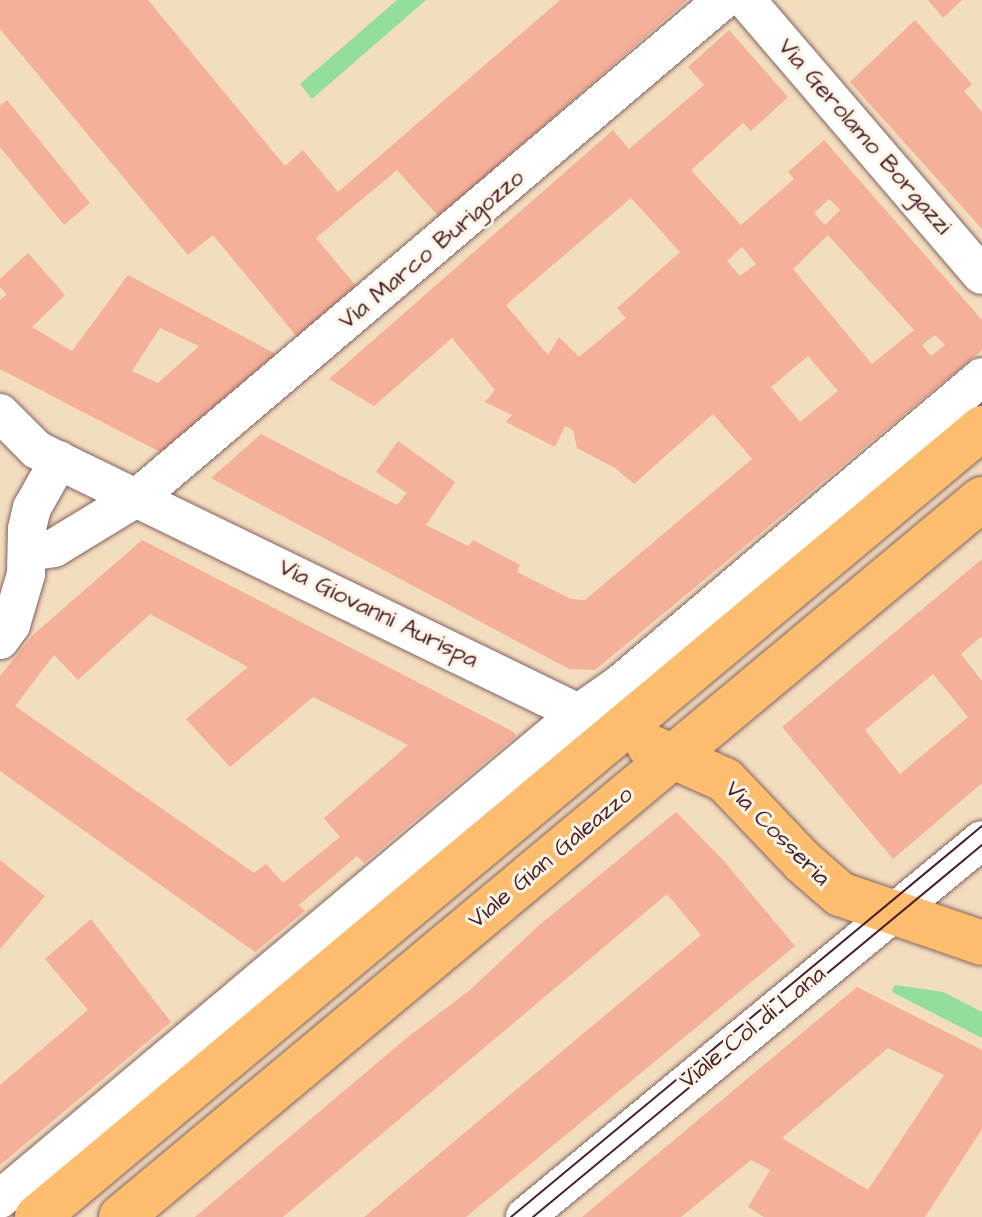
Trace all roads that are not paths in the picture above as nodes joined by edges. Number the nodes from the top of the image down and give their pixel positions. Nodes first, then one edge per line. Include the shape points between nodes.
1 (723, 0) edge
2 (746, 0) edge
3 (982, 275) edge
4 (982, 377) edge
5 (0, 413) edge
6 (982, 428) edge
7 (59, 460) junction
8 (876, 491) junction
9 (138, 497) junction
10 (982, 499) edge
11 (0, 525) edge
12 (27, 552) junction
13 (0, 640) edge
14 (599, 722) junction
15 (673, 757) junction
16 (982, 840) edge
17 (895, 913) junction
18 (982, 943) edge
19 (86, 1152) junction
20 (0, 1199) edge
21 (37, 1217) edge
22 (121, 1217) edge
23 (525, 1217) edge

1 - 9 street, Via Marco Burigozzo
2 - 3 street, Via Gerolamo Borgazzi
4 - 8 street
5 - 7 street, Via Giovanni Aurispa via 37,450
6 - 8 main road
7 - 9 street, Via Giovanni Aurispa
7 - 12 street via 32,508
8 - 14 main road
9 - 12 street, Via Marco Burigozzo via 54,548
9 - 14 street, Via Giovanni Aurispa
10 - 15 main road, Viale Gian Galeazzo
11 - 12 street
12 - 13 street via 23,587 11,625
14 - 15 main road, Via Cosseria
14 - 19 main road
15 - 17 main road, Via Cosseria via 725,780 840,894
15 - 22 main road, Viale Gian Galeazzo
16 - 17 street, Viale Col di Lana
17 - 18 main road, Via Cosseria
17 - 23 street, Viale Col di Lana
19 - 20 street
19 - 21 main road

